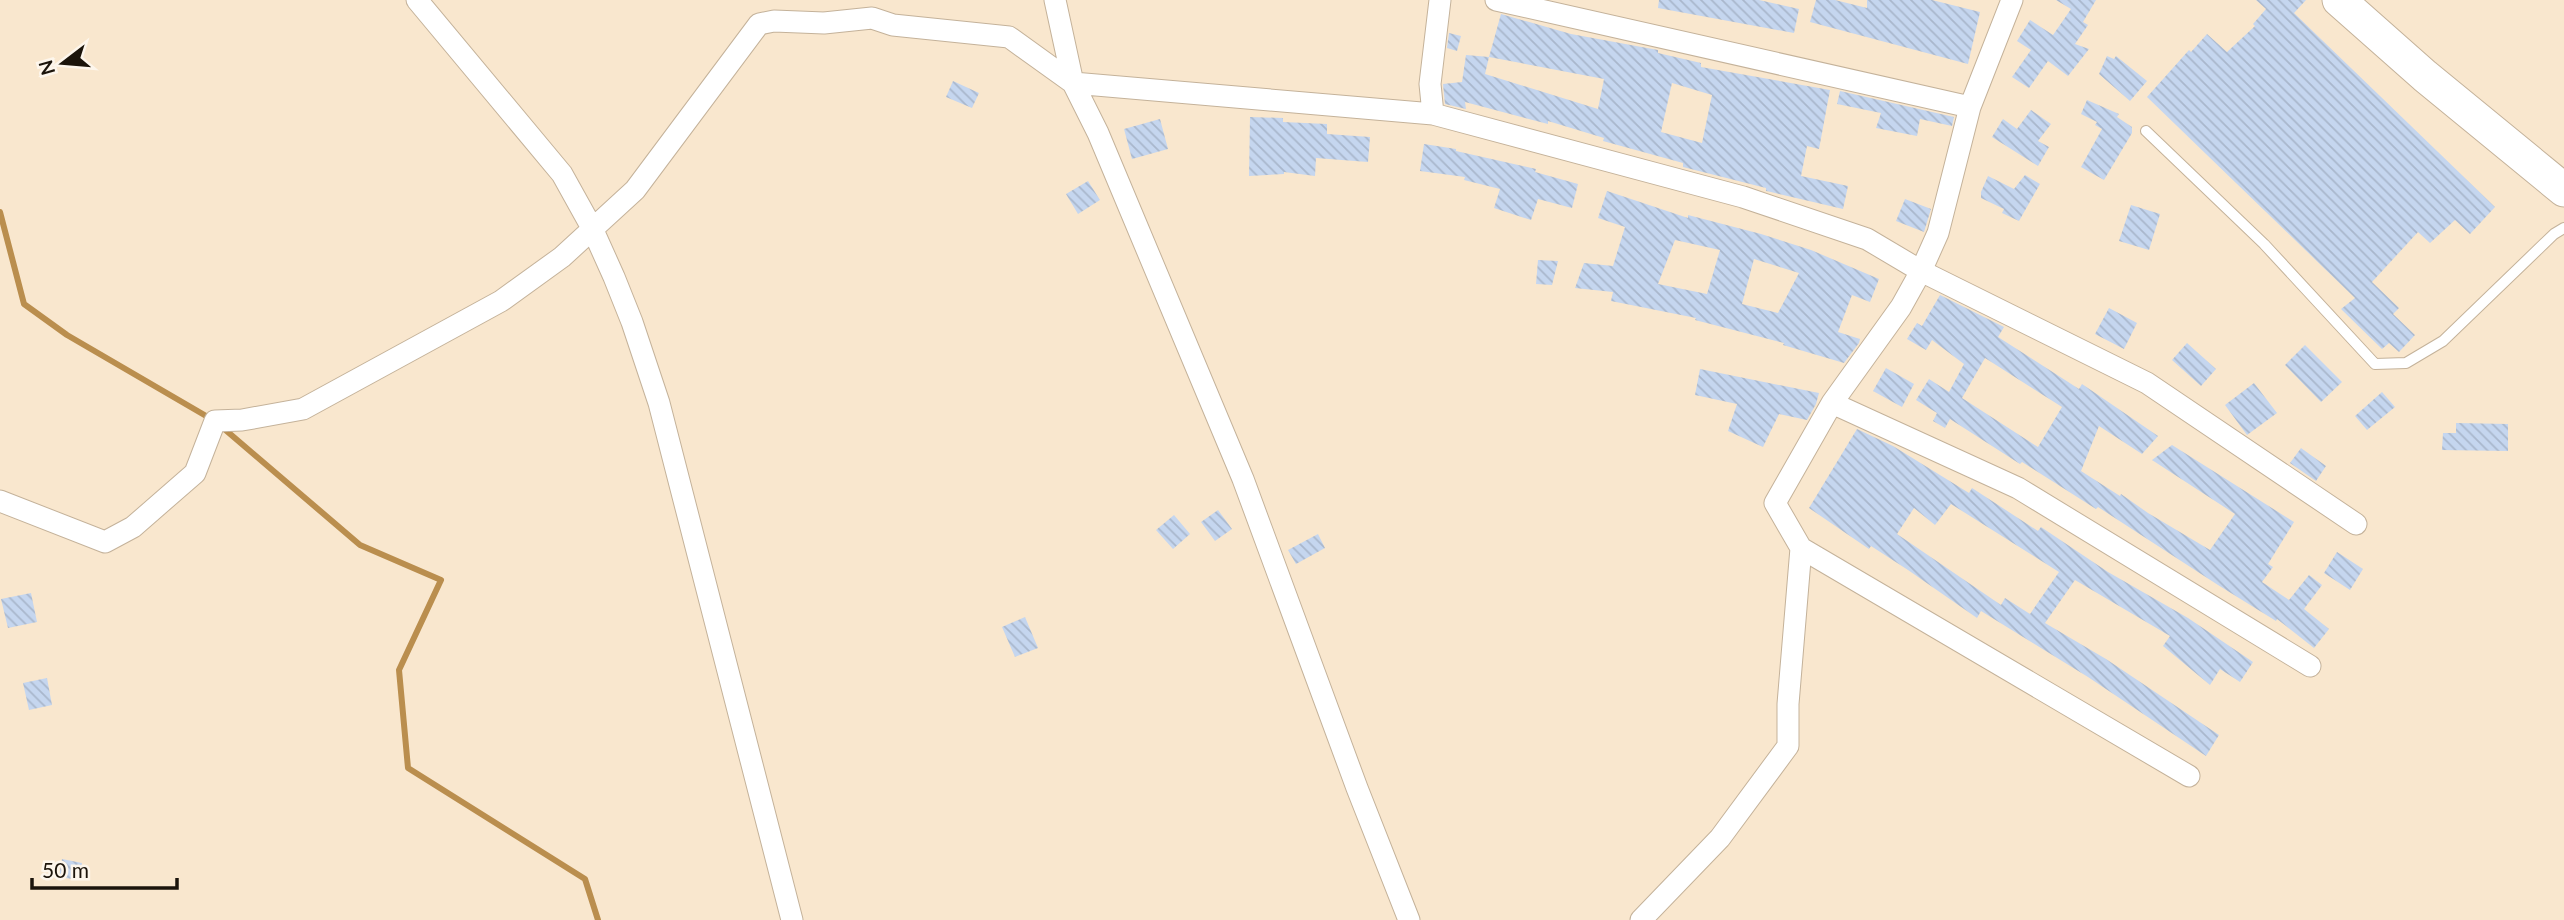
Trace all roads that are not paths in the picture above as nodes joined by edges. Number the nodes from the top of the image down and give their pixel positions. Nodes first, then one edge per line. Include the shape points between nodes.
1 (417, 0) edge
2 (1055, 0) edge
3 (1440, 0) edge
4 (1496, 0) edge
5 (2012, 0) edge
6 (2339, 0) edge
7 (1073, 83) junction
8 (1970, 107) junction
9 (1433, 114) junction
10 (2146, 131) dead end
11 (2564, 190) edge
12 (592, 228) junction
13 (2564, 228) edge
14 (1921, 271) junction
15 (1832, 403) junction
16 (0, 501) edge
17 (2356, 524) dead end
18 (1801, 548) junction
19 (2310, 666) dead end
20 (2189, 776) dead end
21 (792, 920) edge
22 (1409, 920) edge
23 (1641, 920) edge

1 - 12 street via 562,174
2 - 7 street
3 - 9 street via 1430,84
4 - 8 street
5 - 8 street
6 - 11 main road
7 - 9 street
7 - 12 street via 1009,37 872,18 759,24 635,191
7 - 22 street via 1124,190 1224,432
8 - 14 street via 1938,233
9 - 14 street via 1742,197 1867,239
10 - 13 lane via 2264,244 2375,364 2406,363 2443,341
12 - 16 street via 562,257 501,301 303,408 215,421 195,473 133,527 105,541
12 - 21 street via 632,322 659,403
14 - 15 street via 1901,307
14 - 17 street via 2147,383
15 - 18 street via 1775,503
15 - 19 street via 2018,488
18 - 20 street
18 - 23 street via 1788,746 1720,838

